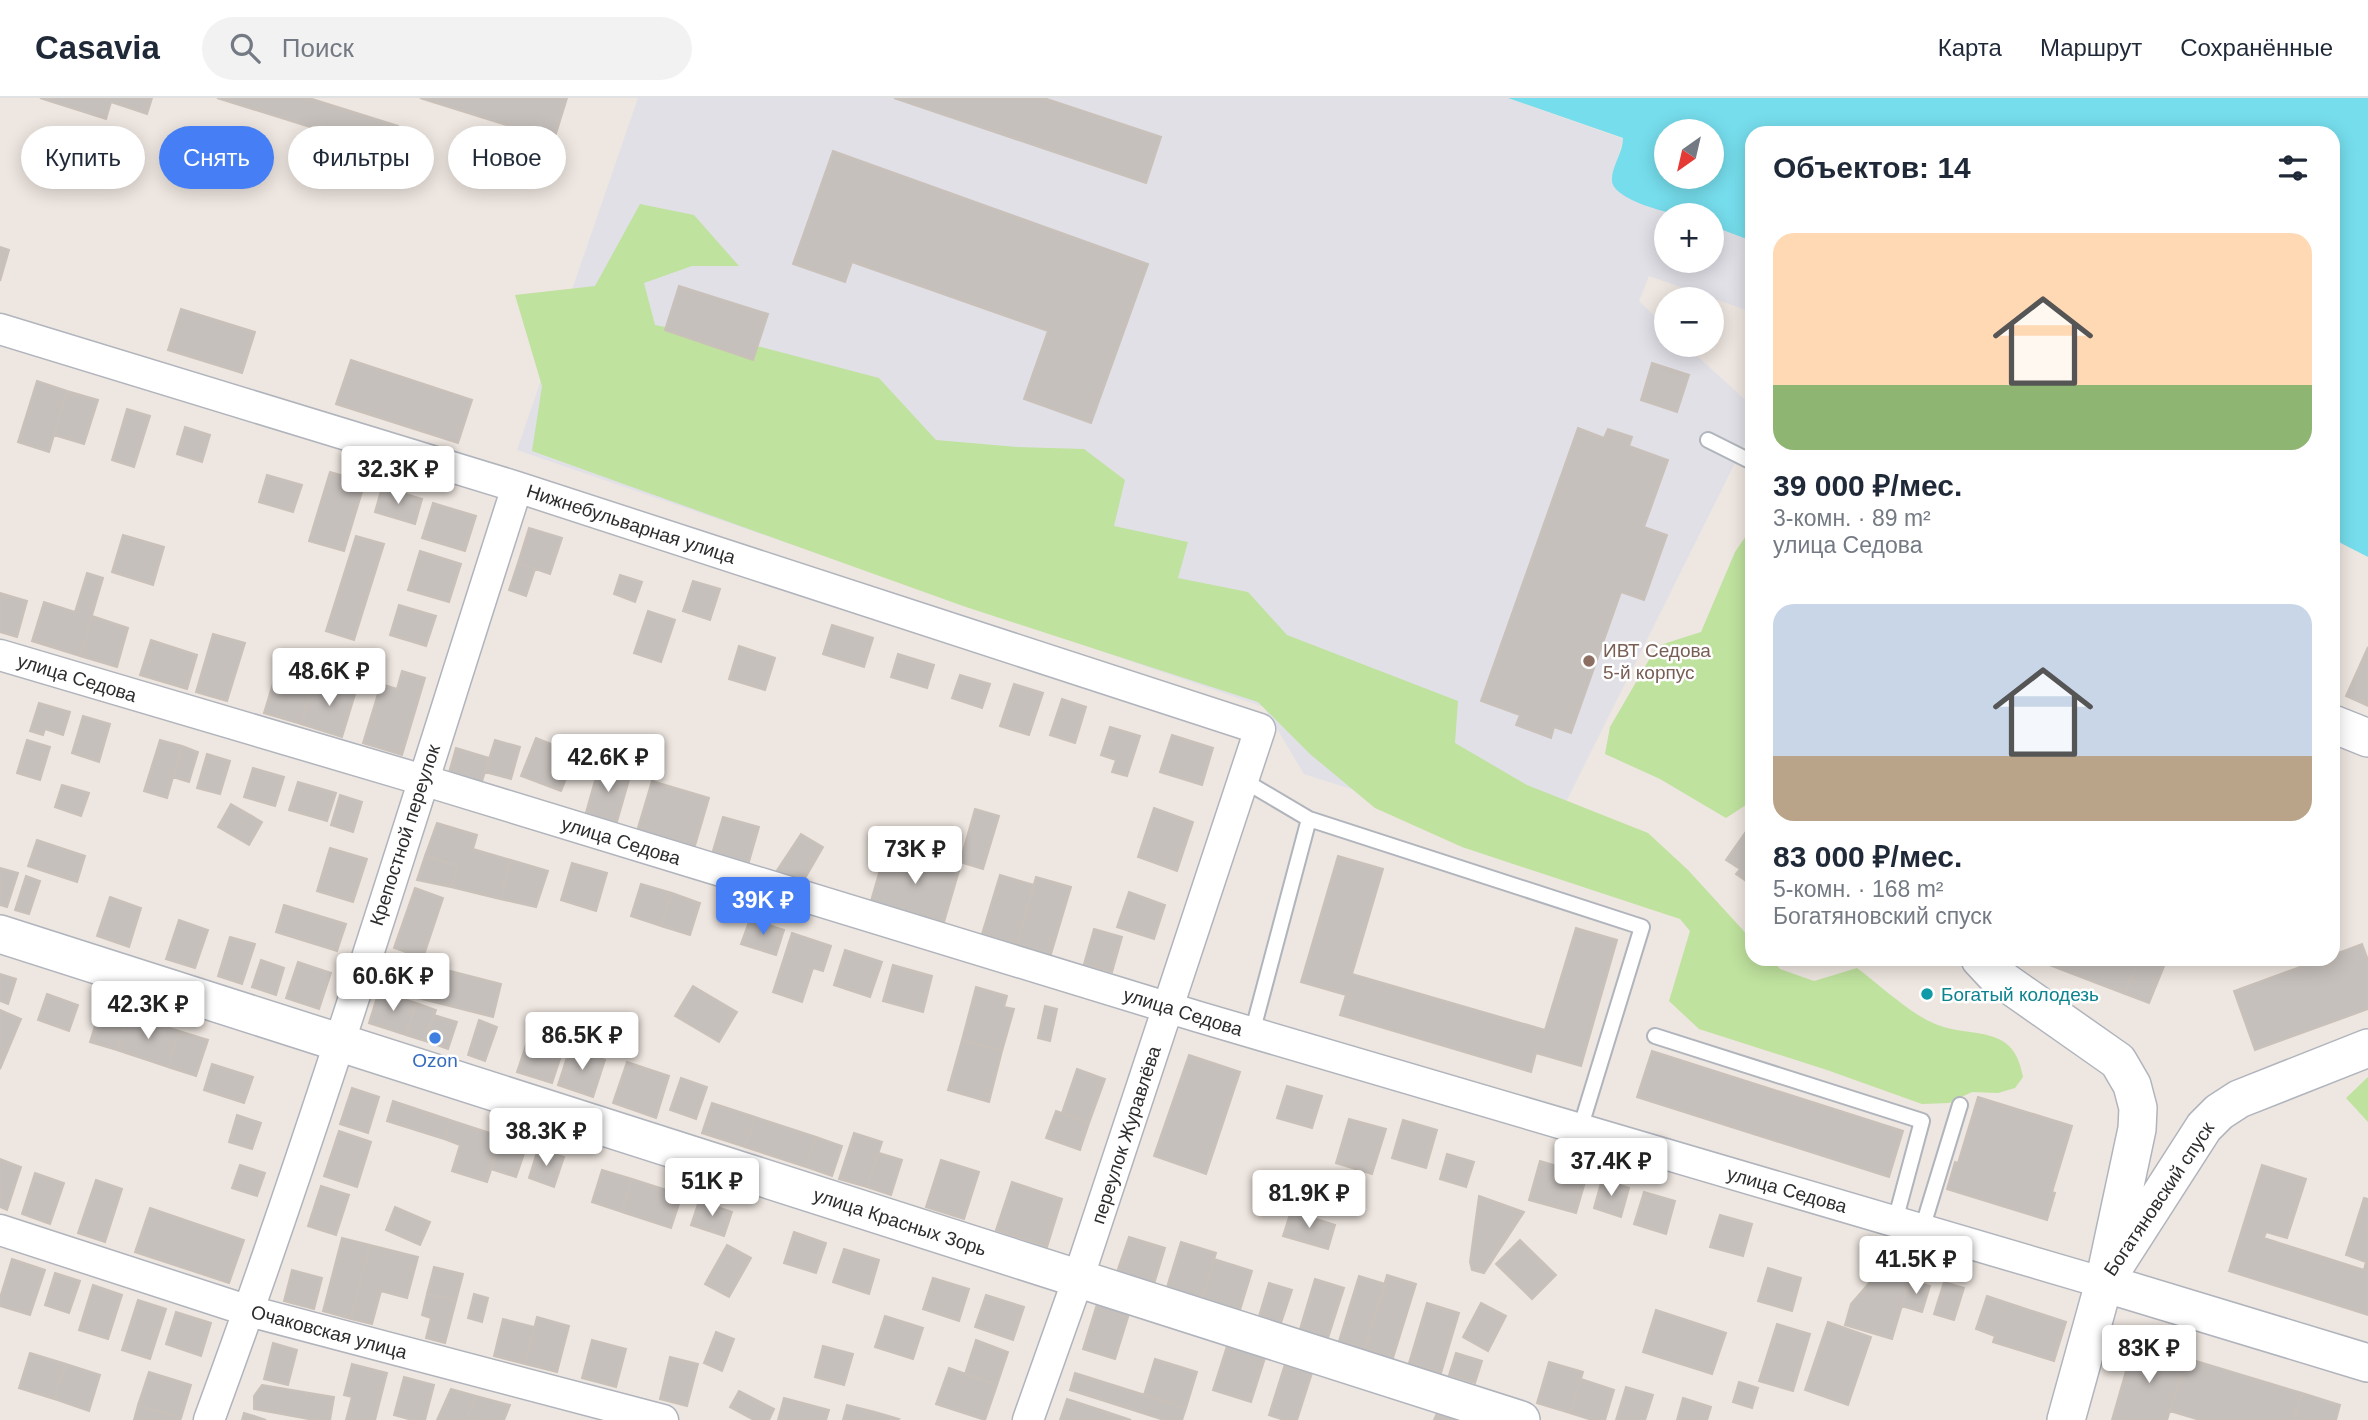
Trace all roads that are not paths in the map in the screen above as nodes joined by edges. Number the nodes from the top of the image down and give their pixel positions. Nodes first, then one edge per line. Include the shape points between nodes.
1 (0, 329) edge
2 (1708, 440) dead end
3 (1745, 459) edge
4 (517, 487) junction
5 (0, 655) edge
6 (2340, 727) edge
7 (1260, 729) joint
8 (2368, 738) edge
9 (423, 780) junction
10 (1243, 780) junction
11 (1309, 819) junction
12 (0, 934) edge
13 (1987, 966) edge
14 (1169, 1008) junction
15 (1252, 1033) junction
16 (1655, 1036) dead end
17 (338, 1042) junction
18 (2368, 1048) edge
19 (1960, 1105) dead end
20 (1580, 1129) junction
21 (1908, 1225) junction
22 (0, 1230) edge
23 (1078, 1279) junction
24 (2104, 1283) junction
25 (249, 1311) junction
26 (2368, 1363) edge
27 (209, 1420) edge
28 (663, 1420) edge
29 (1028, 1420) edge
30 (1521, 1420) edge
31 (2066, 1420) edge

1 - 4 street, Нижнебульварная улица
2 - 3 lane
4 - 7 street, Нижнебульварная улица
4 - 9 street, Крепостной переулок
5 - 9 street, улица Седова
6 - 8 street
7 - 10 street, переулок Журавлёва
9 - 14 street, улица Седова
9 - 17 street, Крепостной переулок
10 - 11 lane
10 - 14 street, переулок Журавлёва
11 - 15 lane
11 - 20 lane via 1642,927
12 - 17 street, улица Красных Зорь
13 - 24 street, Богатяновский спуск via 2118,1061 2132,1085 2137,1129
14 - 15 street, улица Седова
14 - 23 street, переулок Журавлёва
15 - 20 street, улица Седова
16 - 21 lane via 1922,1121
17 - 23 street, улица Красных Зорь
17 - 25 street, Крепостной переулок
18 - 24 street, Богатяновский спуск via 2239,1099 2219,1112 2204,1127
19 - 21 lane
20 - 21 street, улица Седова
21 - 24 street, улица Седова
22 - 25 street, Очаковская улица
23 - 29 street, переулок Журавлёва
23 - 30 street, улица Красных Зорь
24 - 26 street, улица Седова
24 - 31 street, Богатяновский спуск
25 - 27 street, Крепостной переулок
25 - 28 street, Очаковская улица

